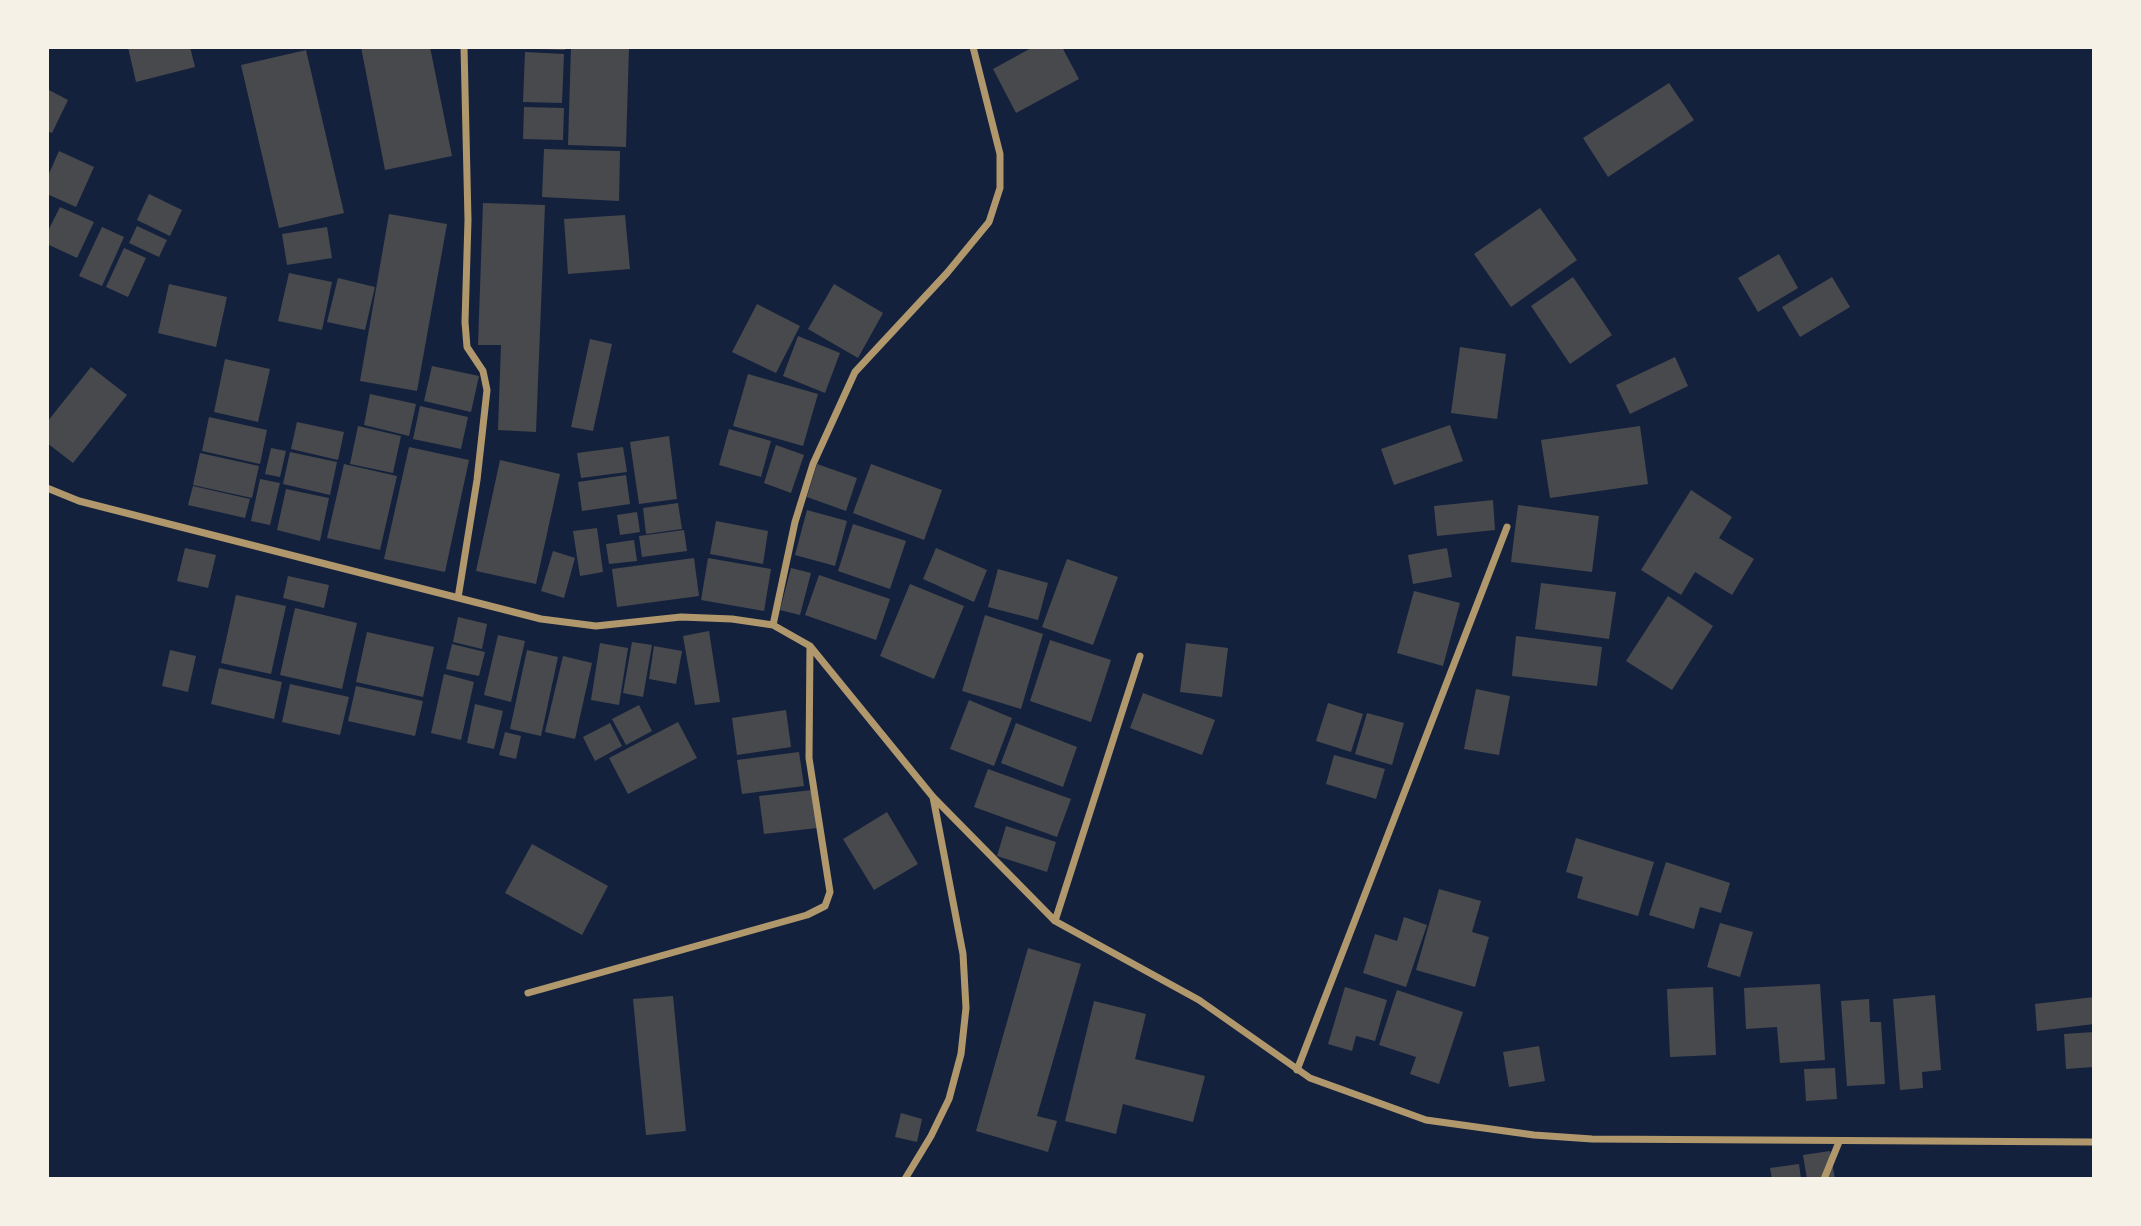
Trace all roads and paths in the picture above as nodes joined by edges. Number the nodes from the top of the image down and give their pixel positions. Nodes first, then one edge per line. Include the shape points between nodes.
1 (464, 47) edge
2 (973, 47) edge
3 (47, 488) edge
4 (1507, 527) dead end
5 (458, 598) junction
6 (773, 625) junction
7 (810, 646) junction
8 (1140, 656) dead end
9 (933, 797) junction
10 (1055, 921) junction
11 (528, 993) dead end
12 (1297, 1070) junction
13 (1839, 1142) junction
14 (2094, 1142) edge
15 (905, 1179) edge
16 (1824, 1179) edge

1 - 5 street via 465,322 467,346 483,371 487,390
2 - 6 street via 1000,154 1000,188 989,222 855,372 813,464
3 - 5 street via 79,501
4 - 12 street
5 - 6 street via 541,620 596,626 681,617
6 - 7 street
7 - 9 street
7 - 11 street via 810,758 830,892 825,906 807,915
8 - 10 street
9 - 10 street
9 - 15 street via 963,954 965,1008 961,1054 949,1099
10 - 12 street via 1199,1000
12 - 13 street via 1426,1120 1481,1129 1592,1139
13 - 14 street
13 - 16 street

